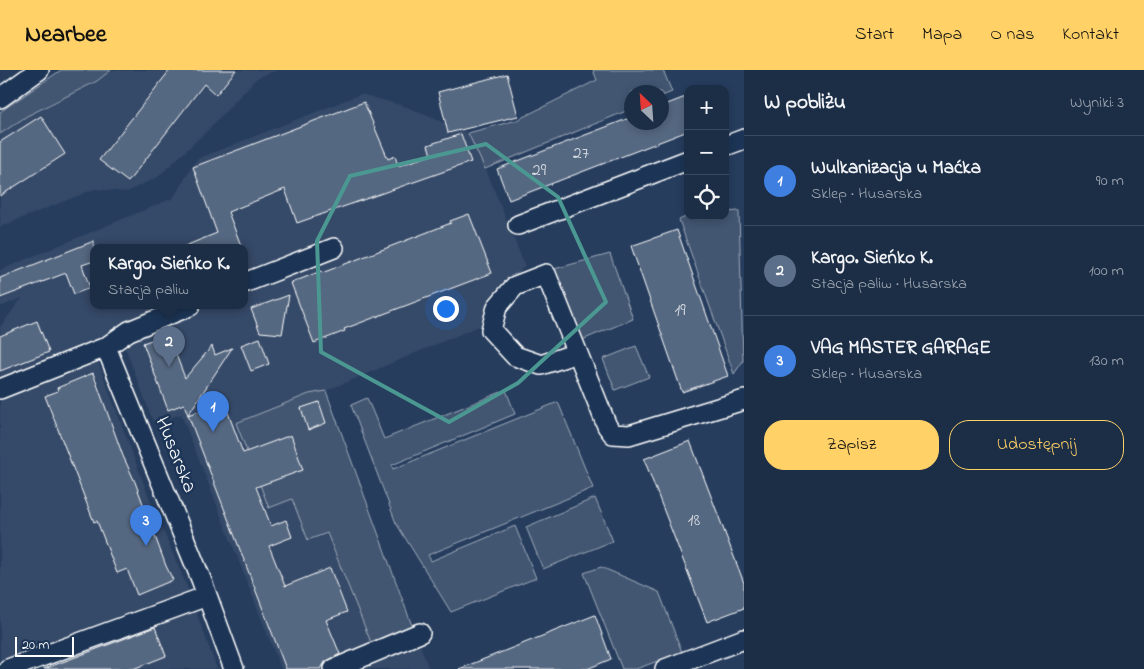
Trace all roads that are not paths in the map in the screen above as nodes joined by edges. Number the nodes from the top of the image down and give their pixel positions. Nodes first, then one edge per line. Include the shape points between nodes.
1 (39, 70) edge
2 (0, 98) edge
3 (744, 139) edge
4 (729, 145) edge
5 (684, 162) edge
6 (518, 225) dead end
7 (334, 248) dead end
8 (248, 281) edge
9 (183, 309) edge
10 (106, 347) junction
11 (577, 353) junction
12 (0, 389) edge
13 (744, 400) edge
14 (207, 596) junction
15 (420, 633) dead end
16 (744, 639) edge
17 (8, 669) edge
18 (234, 669) edge
19 (334, 669) edge
20 (665, 669) edge

1 - 2 street
3 - 4 street
5 - 6 street
7 - 8 street
9 - 10 street via 129,332
10 - 12 street
10 - 14 street, Husarska
11 - 11 street via 546,274 515,286 497,307 491,330 515,356 541,364
11 - 13 street via 607,426 614,434 630,435
14 - 17 street
14 - 18 street, Husarska
15 - 19 street
16 - 20 street

